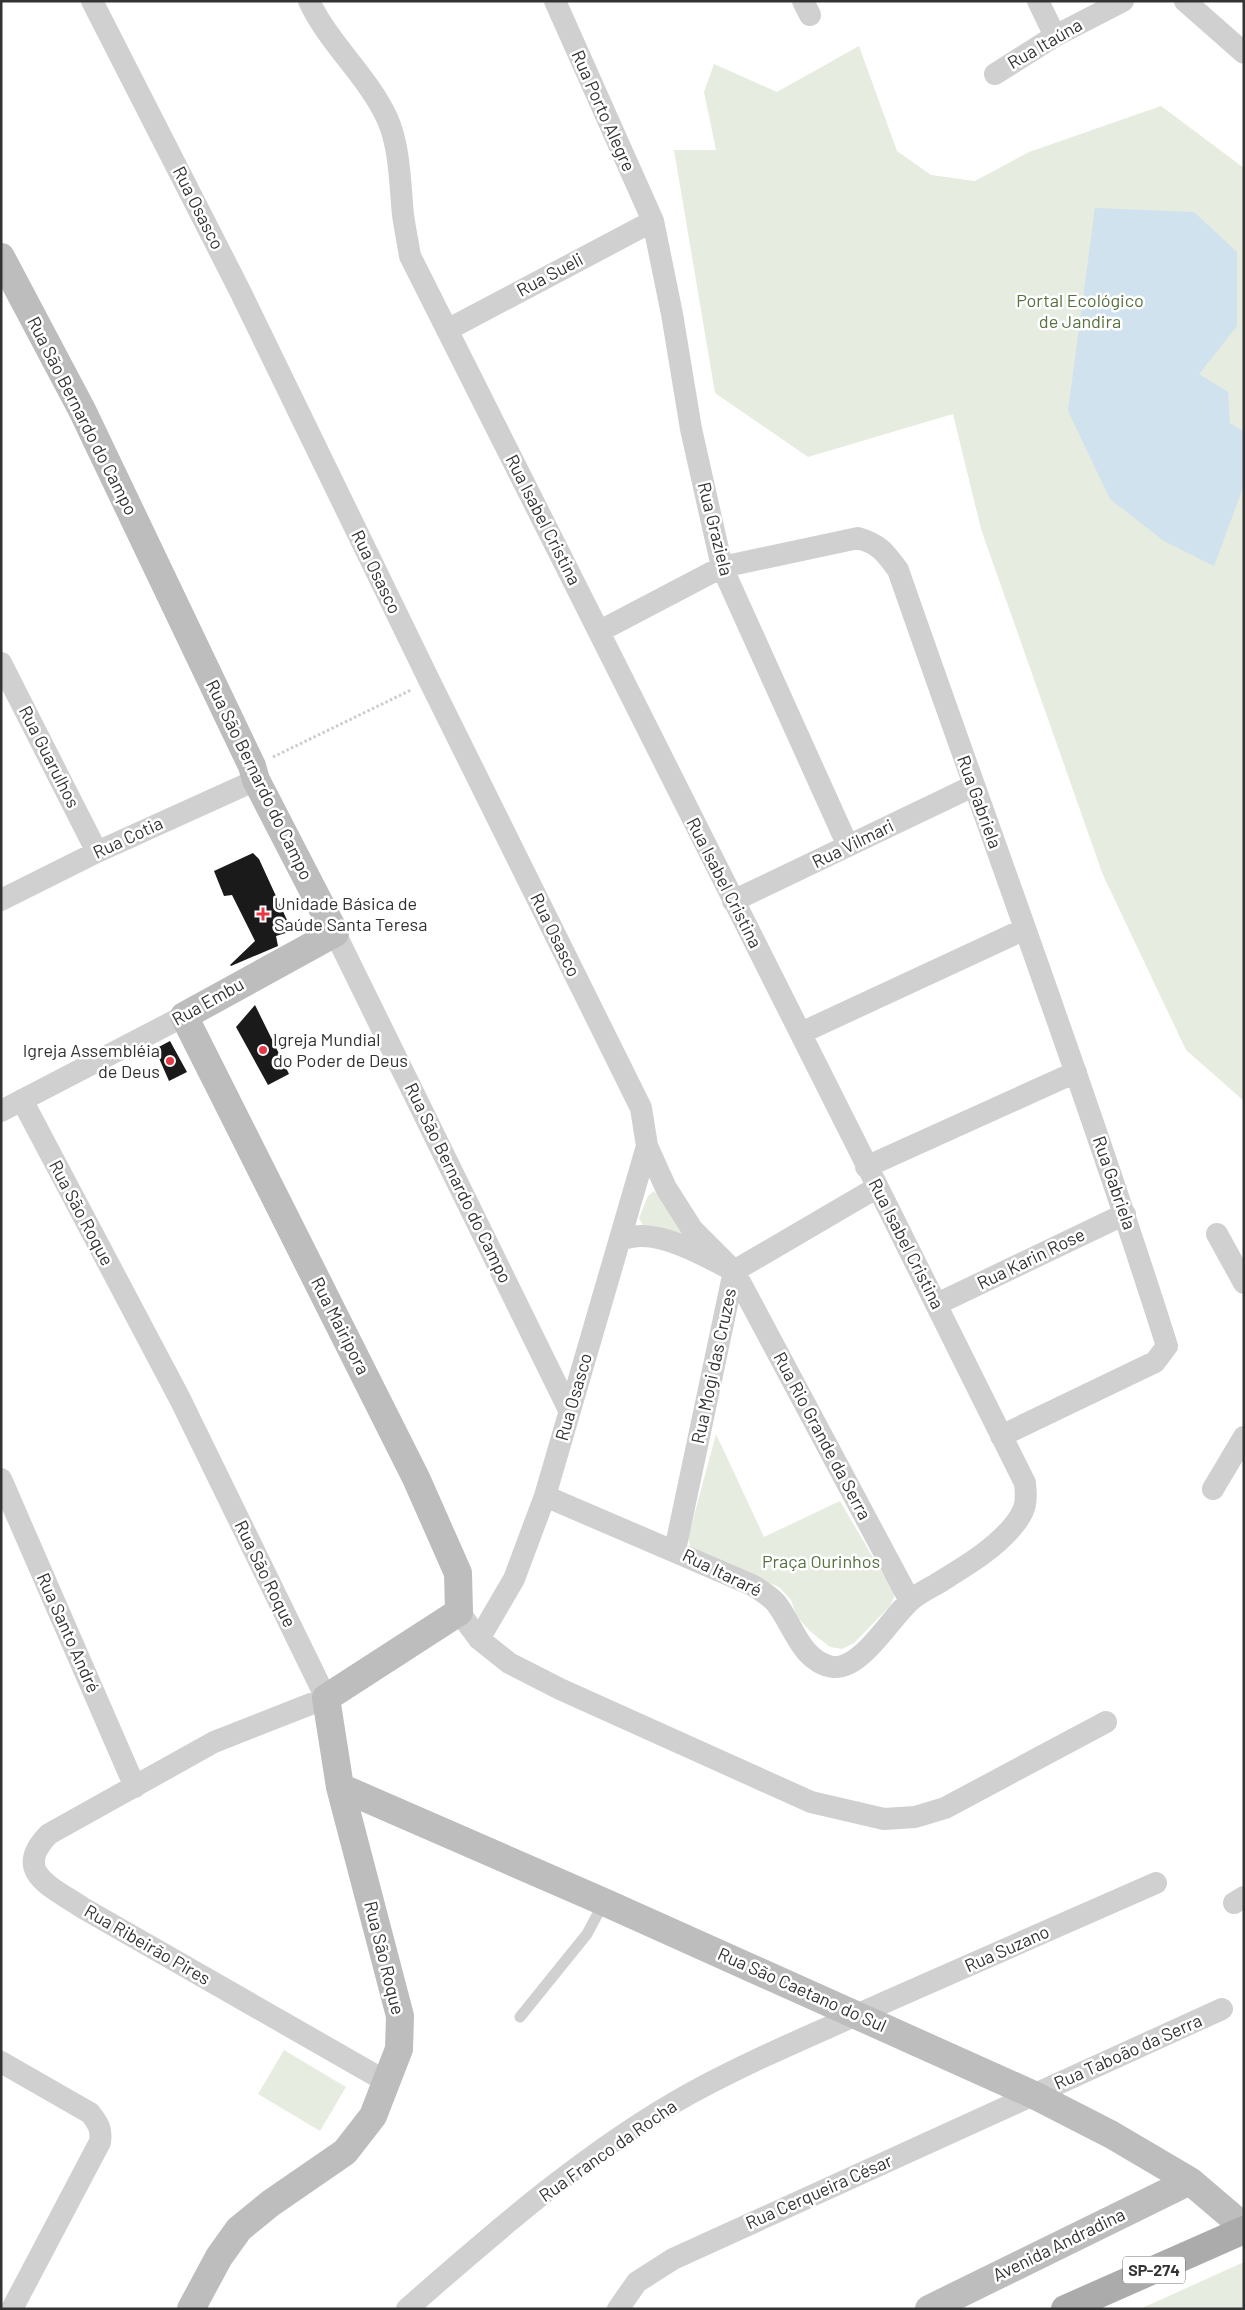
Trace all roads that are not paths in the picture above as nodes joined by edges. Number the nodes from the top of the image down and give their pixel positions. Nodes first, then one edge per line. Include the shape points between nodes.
1 (92, 1) edge
2 (309, 1) edge
3 (555, 1) edge
4 (1038, 1) edge
5 (1123, 1) edge
6 (1185, 1) edge
7 (1055, 36) junction
8 (1244, 53) edge
9 (994, 74) dead end
10 (653, 221) junction
11 (1, 257) edge
12 (447, 330) junction
13 (722, 567) junction
14 (600, 631) junction
15 (1, 663) edge
16 (254, 773) junction
17 (973, 786) junction
18 (848, 846) junction
19 (97, 852) junction
20 (1, 900) edge
21 (733, 901) junction
22 (1025, 929) junction
23 (334, 933) junction
24 (184, 1016) junction
25 (801, 1033) junction
26 (1076, 1072) junction
27 (22, 1100) junction
28 (1, 1111) edge
29 (647, 1146) junction
30 (866, 1167) junction
31 (876, 1188) junction
32 (1125, 1214) junction
33 (1217, 1234) dead end
34 (621, 1239) junction
35 (734, 1271) junction
36 (1244, 1283) edge
37 (937, 1304) junction
38 (569, 1410) junction
39 (1001, 1436) junction
40 (1244, 1436) edge
41 (1, 1480) edge
42 (1213, 1489) dead end
43 (545, 1496) junction
44 (675, 1550) junction
45 (910, 1601) junction
46 (459, 1612) junction
47 (479, 1639) junction
48 (326, 1698) junction
49 (1106, 1722) dead end
50 (135, 1787) junction
51 (340, 1787) junction
52 (1156, 1883) dead end
53 (604, 1902) junction
54 (1222, 2010) dead end
55 (858, 2015) junction
56 (520, 2017) dead end
57 (1, 2062) edge
58 (387, 2082) junction
59 (1034, 2095) junction
60 (1190, 2181) junction
61 (1244, 2229) edge
62 (12, 2309) edge
63 (191, 2309) edge
64 (407, 2309) edge
65 (618, 2309) edge
66 (929, 2309) edge
67 (1065, 2309) edge

1 - 29 street, Rua Osasco via 240,290 641,1108
2 - 12 street, Rua Isabel Cristina via 388,119 400,169 410,256
3 - 10 street, Rua Porto Alegre
4 - 7 street
5 - 7 street, Rua Itaúna
6 - 8 street
7 - 9 street, Rua Itaúna
10 - 12 street, Rua Sueli
10 - 13 street, Rua Graziela via 691,429
11 - 16 street, Rua São Bernardo do Campo via 82,410
12 - 14 street, Rua Isabel Cristina
13 - 14 street, Rua Gabriela
13 - 17 street, Rua Gabriela via 858,538 874,543 898,570
13 - 18 street, Rua Graziela
14 - 21 street, Rua Isabel Cristina
15 - 19 street, Rua Guarulhos
16 - 19 street, Rua Cotia
16 - 23 street, Rua São Bernardo do Campo
17 - 18 street, Rua Vilmari
17 - 22 street, Rua Gabriela
18 - 21 street, Rua Vilmari
19 - 20 street, Rua Cotia
21 - 25 street, Rua Isabel Cristina
22 - 25 street
22 - 26 street, Rua Gabriela
23 - 24 street, Rua Embu
23 - 38 street, Rua São Bernardo do Campo
24 - 27 street, Rua Embu
24 - 46 street, Rua Mairipora via 416,1478 458,1573
25 - 30 street, Rua Isabel Cristina
26 - 30 street
26 - 32 street, Rua Gabriela
27 - 28 street, Rua Embu
27 - 48 street, Rua São Roque via 180,1399
29 - 34 street, Rua Osasco
29 - 35 street, Rua Osasco via 666,1188 692,1229
30 - 31 street, Rua Isabel Cristina
31 - 35 street
31 - 37 street, Rua Isabel Cristina
32 - 37 street, Rua Karin Rose
32 - 39 street, Rua Gabriela via 1167,1346 1155,1362 1141,1370
33 - 36 street
34 - 35 street, Rua Mogi das Cruzes via 641,1236 660,1239
34 - 38 street, Rua Osasco
35 - 44 street, Rua Mogi das Cruzes
35 - 45 street, Rua Rio Grande da Serra
37 - 39 street, Rua Isabel Cristina
38 - 43 street, Rua Osasco
39 - 45 street, Rua Isabel Cristina via 1025,1483 1027,1504 1014,1526 982,1554
40 - 42 street
41 - 50 street, Rua Santo André
43 - 44 street, Rua Itararé
43 - 47 street, Rua Osasco via 514,1579
44 - 45 street, Rua Itararé via 752,1585 768,1596 777,1604 805,1649 817,1660 833,1667 847,1665 864,1653
46 - 47 street
46 - 48 street
47 - 49 street via 509,1663 560,1689 811,1802 884,1819 915,1817 945,1808
48 - 50 street, Rua Ribeirão Pires via 214,1742
48 - 51 street, Rua São Roque
50 - 58 street, Rua Ribeirão Pires via 49,1834 33,1856 37,1874 83,1908
51 - 53 street, Rua São Caetano do Sul
51 - 58 street, Rua São Roque via 400,2016 399,2049
52 - 55 street, Rua Suzano
53 - 55 street, Rua São Caetano do Sul
53 - 56 lane via 587,1934
54 - 59 street, Rua Taboão da Serra
55 - 59 street, Rua São Caetano do Sul
55 - 64 street, Rua Franco da Rocha via 764,2055 690,2094 625,2134 570,2174
57 - 62 street via 90,2113 102,2132 100,2142
58 - 63 street, Rua São Roque via 374,2116 345,2152 271,2203 239,2230 219,2257
59 - 60 street, Rua São Caetano do Sul via 1112,2135
59 - 65 street, Rua Cerqueira César via 673,2259 637,2282
60 - 61 street, Rua São Caetano do Sul
60 - 66 street, Avenida Andradina
61 - 67 main road, SP-274

